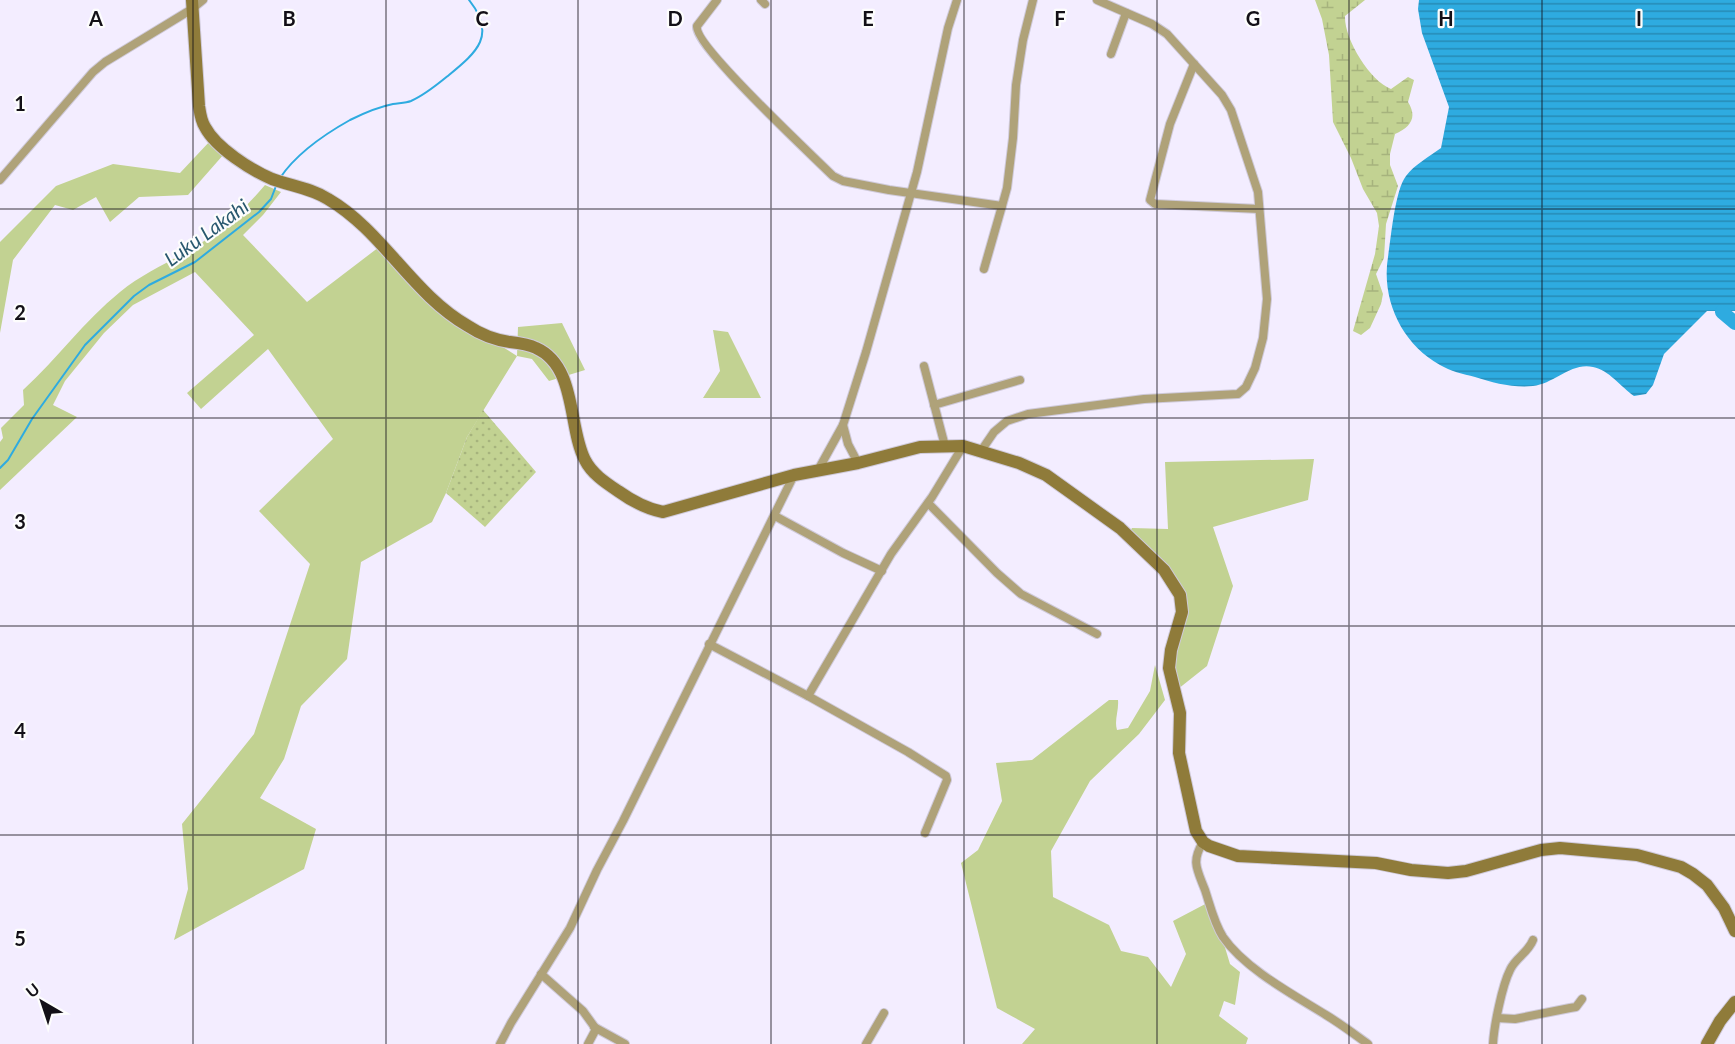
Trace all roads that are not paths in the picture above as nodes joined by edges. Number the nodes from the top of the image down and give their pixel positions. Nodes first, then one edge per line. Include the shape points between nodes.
1 (202, 0) edge
2 (717, 0) edge
3 (957, 0) edge
4 (1033, 0) edge
5 (1097, 0) edge
6 (192, 4) edge
7 (1126, 13) junction
8 (1111, 54) dead end
9 (1194, 63) junction
10 (0, 180) edge
11 (911, 194) junction
12 (1002, 206) junction
13 (1259, 209) junction
14 (984, 269) dead end
15 (924, 366) dead end
16 (1020, 380) dead end
17 (934, 405) junction
18 (843, 425) junction
19 (945, 446) junction
20 (963, 446) junction
21 (981, 451) junction
22 (858, 463) junction
23 (817, 472) junction
24 (794, 475) junction
25 (928, 503) junction
26 (775, 516) junction
27 (882, 571) junction
28 (1097, 634) dead end
29 (709, 644) junction
30 (808, 696) junction
31 (925, 833) dead end
32 (1203, 842) junction
33 (1735, 931) edge
34 (1533, 940) dead end
35 (541, 974) junction
36 (1582, 999) dead end
37 (1735, 1002) edge
38 (884, 1013) dead end
39 (1497, 1018) junction
40 (593, 1027) junction
41 (500, 1044) edge
42 (588, 1044) edge
43 (625, 1044) edge
44 (866, 1044) edge
45 (1368, 1044) edge
46 (1493, 1044) edge
47 (1707, 1044) edge

1 - 6 street
2 - 11 street via 696,31 727,71 790,135 838,179
3 - 11 street
4 - 12 street via 1016,85 1016,112
5 - 7 street
6 - 10 street via 93,72
6 - 24 main road via 199,106 204,125 216,141 235,158 270,178 326,198 362,223 427,294 461,322 492,338 533,346 549,356 565,382 585,460 603,481 638,504 663,512
7 - 8 street
7 - 9 street via 1160,29
9 - 13 street via 1228,105 1255,181
9 - 13 street via 1170,124 1150,201
11 - 12 street
11 - 18 street
12 - 14 street
13 - 21 street via 1267,304 1255,368 1242,391 1028,414 1007,421
15 - 17 street
16 - 17 street
17 - 19 street
18 - 22 street
18 - 23 street
19 - 20 main road
19 - 22 main road via 920,447
20 - 21 main road
20 - 25 street
21 - 32 main road via 1019,463 1063,486 1120,528 1176,586 1183,603 1169,668 1180,713 1179,753 1196,831
22 - 23 main road
23 - 24 main road
24 - 26 street
25 - 27 street
25 - 28 street via 1021,594
26 - 27 street
26 - 29 street
27 - 30 street
29 - 30 street
29 - 35 street via 570,928
30 - 31 street via 944,775 946,780
32 - 33 main road via 1238,856 1376,863 1448,873 1560,848 1638,855 1693,874 1713,893
32 - 45 street via 1196,860 1223,936 1274,983
34 - 39 street via 1510,970
35 - 40 street via 583,1011
35 - 41 street
36 - 39 street via 1576,1007 1515,1019
37 - 47 main road
38 - 44 street
39 - 46 street
40 - 42 street via 596,1029
40 - 43 street

